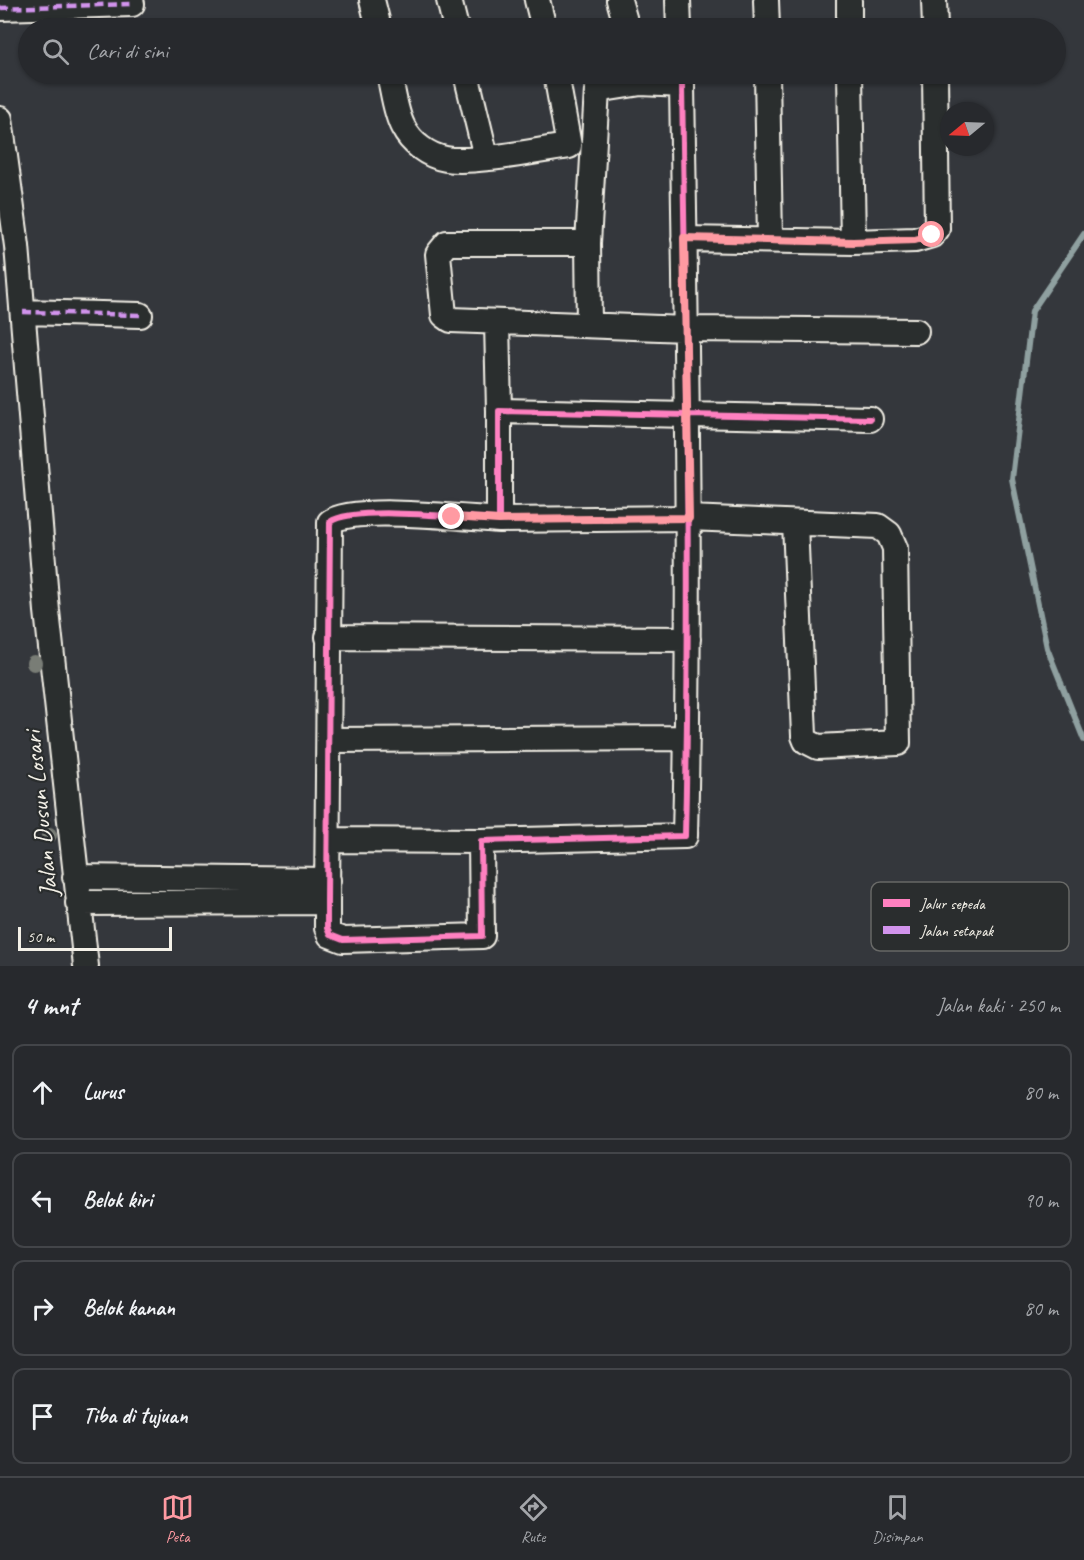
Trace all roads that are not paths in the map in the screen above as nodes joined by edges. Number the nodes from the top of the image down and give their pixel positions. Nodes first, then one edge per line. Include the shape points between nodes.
1 (372, 0) edge
2 (449, 0) edge
3 (537, 0) edge
4 (619, 0) edge
5 (678, 0) edge
6 (766, 0) edge
7 (849, 0) edge
8 (934, 0) edge
9 (132, 4) dead end
10 (0, 8) edge
11 (376, 18) edge
12 (454, 18) edge
13 (542, 18) edge
14 (624, 18) edge
15 (679, 18) edge
16 (766, 18) edge
17 (849, 18) edge
18 (935, 18) edge
19 (392, 84) edge
20 (468, 84) edge
21 (559, 84) edge
22 (618, 84) edge
23 (681, 84) edge
24 (767, 84) edge
25 (850, 84) edge
26 (935, 84) edge
27 (597, 90) junction
28 (562, 97) junction
29 (0, 119) edge
30 (569, 146) junction
31 (593, 146) junction
32 (486, 157) junction
33 (684, 238) junction
34 (770, 240) junction
35 (853, 242) junction
36 (588, 243) junction
37 (23, 312) junction
38 (140, 315) dead end
39 (497, 322) junction
40 (589, 324) junction
41 (686, 329) junction
42 (916, 331) dead end
43 (499, 411) junction
44 (687, 417) junction
45 (870, 419) dead end
46 (689, 518) junction
47 (499, 520) junction
48 (795, 523) junction
49 (328, 638) junction
50 (688, 639) junction
51 (687, 738) junction
52 (329, 740) junction
53 (328, 840) junction
54 (481, 841) junction
55 (75, 877) junction
56 (328, 891) junction
57 (78, 903) junction
58 (86, 966) edge

1 - 11 street
2 - 12 street
3 - 13 street
4 - 14 street
5 - 15 street
6 - 16 street
7 - 17 street
8 - 18 street
9 - 10 street
19 - 32 street via 402,126 412,141 446,159
20 - 32 street
21 - 28 street
22 - 27 street
23 - 33 street
24 - 34 street
25 - 35 street
26 - 35 street via 937,229 932,235 915,240
27 - 28 street
27 - 31 street
28 - 30 street
29 - 37 street, Jalan Dusun Losari
30 - 31 street
30 - 32 street
31 - 36 street
33 - 34 street
33 - 41 street
34 - 35 street
36 - 39 street via 443,245 438,254 444,315 451,320
36 - 40 street
37 - 38 street
37 - 55 street, Jalan Dusun Losari
39 - 40 street
39 - 43 street
40 - 41 street
41 - 42 street
41 - 44 street
43 - 44 street
43 - 47 street
44 - 45 street
44 - 46 street
46 - 47 street
46 - 48 street
46 - 50 street
47 - 49 street via 376,514 334,519 328,528
48 - 48 street via 806,741 818,747 898,743 893,540 878,526
49 - 50 street
49 - 52 street
50 - 51 street
51 - 52 street
51 - 54 street via 685,836
52 - 53 street
53 - 54 street
53 - 56 street
54 - 56 street via 482,936 335,939 327,928
55 - 56 street
55 - 57 street, Jalan Dusun Losari
56 - 57 street
57 - 58 street, Jalan Dusun Losari

